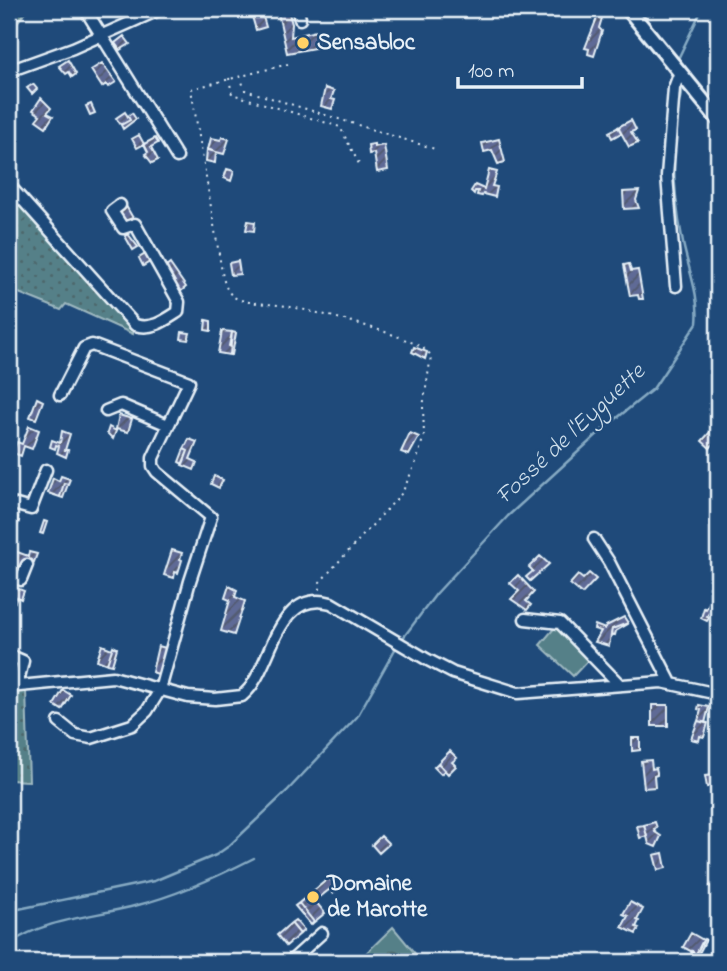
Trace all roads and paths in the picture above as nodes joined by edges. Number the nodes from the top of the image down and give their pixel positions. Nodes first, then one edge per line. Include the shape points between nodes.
1 (85, 9) edge
2 (162, 9) edge
3 (628, 9) edge
4 (101, 36) junction
5 (288, 64) dead end
6 (9, 71) edge
7 (680, 72) junction
8 (240, 76) junction
9 (229, 78) junction
10 (718, 119) edge
11 (435, 149) dead end
12 (177, 157) dead end
13 (360, 166) dead end
14 (9, 185) edge
15 (120, 205) dead end
16 (676, 286) dead end
17 (60, 395) dead end
18 (106, 411) dead end
19 (168, 425) junction
20 (46, 470) dead end
21 (9, 503) edge
22 (594, 539) dead end
23 (27, 565) dead end
24 (9, 576) edge
25 (321, 600) junction
26 (525, 619) dead end
27 (9, 655) edge
28 (671, 683) junction
29 (619, 684) junction
30 (13, 686) edge
31 (160, 690) junction
32 (718, 694) edge
33 (59, 722) dead end
34 (322, 933) dead end
35 (290, 962) edge

1 - 4 street
2 - 4 street
3 - 7 main road
4 - 6 street
4 - 12 street
5 - 8 path
7 - 10 main road
7 - 16 street via 674,88 667,176
8 - 9 path
8 - 11 path via 245,90
9 - 13 path via 232,94 340,127
9 - 25 path via 191,89 228,293 403,337 431,356 424,435 417,460 402,492 320,582
14 - 15 street via 135,326 146,328 178,312 179,302 135,224 123,228 112,211
17 - 19 street via 85,348 92,345 189,382
18 - 19 street via 121,405
19 - 31 street via 153,466 211,517
20 - 21 street via 31,509
22 - 28 street
23 - 24 street via 21,580
25 - 29 street via 464,678 518,693
25 - 31 street via 300,606 285,618 254,683 242,696 188,698
26 - 29 street via 560,623
27 - 30 street via 23,661
28 - 29 street
28 - 32 street
30 - 31 street via 113,677
31 - 33 street via 132,725 113,733 91,738 75,735
34 - 35 street

